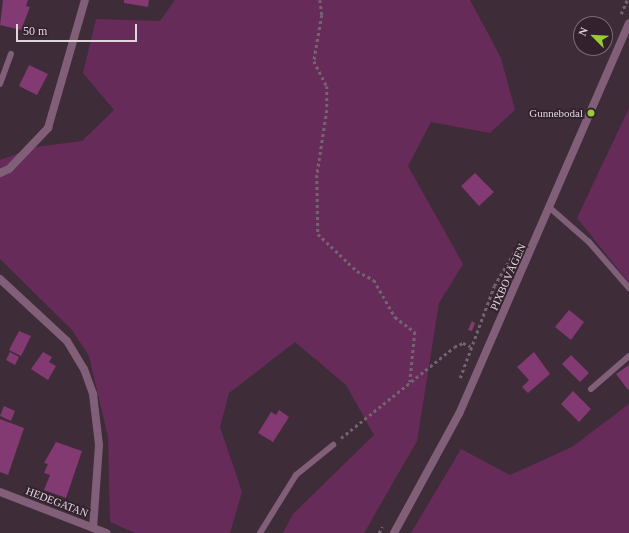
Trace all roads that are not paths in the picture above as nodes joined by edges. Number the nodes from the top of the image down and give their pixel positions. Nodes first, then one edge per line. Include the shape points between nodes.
1 (84, 0) edge
2 (629, 23) edge
3 (11, 54) dead end
4 (0, 84) edge
5 (0, 173) edge
6 (550, 208) junction
7 (0, 279) edge
8 (629, 288) edge
9 (629, 356) edge
10 (591, 389) dead end
11 (333, 445) road end
12 (0, 492) edge
13 (93, 528) junction
14 (106, 533) edge
15 (260, 533) edge
16 (394, 533) edge

1 - 5 street via 48,128 9,169
2 - 6 street, PIXBOVÄGEN
3 - 4 lane
6 - 8 lane via 589,242
6 - 16 street, PIXBOVÄGEN via 459,414
7 - 13 street via 67,340 84,369 93,394 99,445
9 - 10 lane
11 - 15 lane via 296,475
12 - 13 street, HEDEGATAN
13 - 14 street, HEDEGATAN

